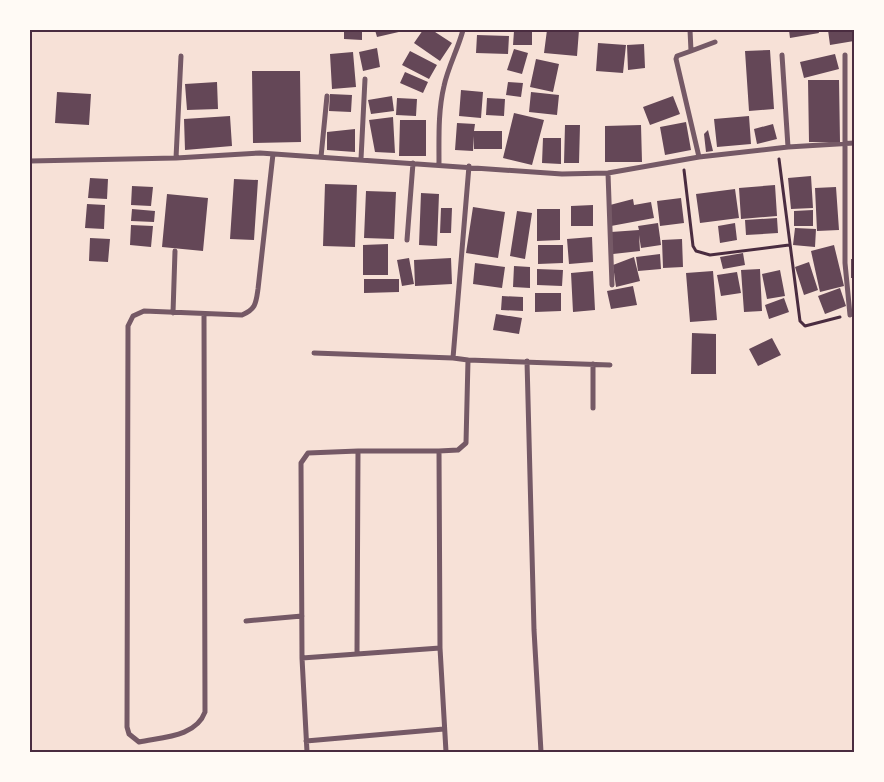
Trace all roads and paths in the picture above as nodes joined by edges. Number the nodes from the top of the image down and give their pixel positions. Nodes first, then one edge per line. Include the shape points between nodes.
1 (462, 30) edge
2 (690, 30) edge
3 (715, 42) dead end
4 (691, 51) junction
5 (782, 55) dead end
6 (845, 55) dead end
7 (181, 56) dead end
8 (365, 79) dead end
9 (327, 96) dead end
10 (846, 143) junction
11 (854, 143) edge
12 (788, 147) junction
13 (778, 148) junction
14 (273, 154) junction
15 (321, 157) junction
16 (699, 157) junction
17 (176, 158) junction
18 (360, 159) junction
19 (682, 160) junction
20 (30, 161) edge
21 (413, 163) junction
22 (439, 164) junction
23 (469, 166) junction
24 (608, 173) junction
25 (407, 240) dead end
26 (790, 245) junction
27 (174, 251) dead end
28 (612, 285) dead end
29 (173, 313) junction
30 (204, 314) junction
31 (850, 315) joint
32 (314, 353) dead end
33 (453, 358) junction
34 (468, 360) junction
35 (527, 361) junction
36 (593, 364) junction
37 (610, 365) dead end
38 (593, 408) dead end
39 (358, 451) junction
40 (439, 452) junction
41 (302, 616) junction
42 (246, 621) dead end
43 (440, 648) junction
44 (357, 652) junction
45 (302, 658) junction
46 (444, 729) junction
47 (306, 741) junction
48 (307, 752) edge
49 (446, 752) edge
50 (541, 752) edge

1 - 22 street via 441,99
2 - 4 street
3 - 4 street
4 - 16 street via 676,59
5 - 12 street
6 - 10 street
7 - 17 street
8 - 18 street
9 - 15 street
10 - 11 street
10 - 12 street
10 - 31 street via 846,263
12 - 13 street
13 - 16 street
13 - 26 path
14 - 15 street
14 - 17 street
14 - 30 street via 256,305 252,311 242,315
15 - 18 street
16 - 19 street
17 - 20 street
18 - 21 street
19 - 24 street
19 - 26 path via 696,251 710,255
21 - 22 street
21 - 25 street
22 - 23 street
23 - 24 street via 562,174
23 - 33 street
24 - 28 street
26 - 31 path via 804,325
27 - 29 street
29 - 30 street
29 - 30 street via 140,312 129,320 128,326 127,727 128,734 139,742 186,732 202,720 205,712
32 - 33 street
33 - 34 street
34 - 35 street
34 - 40 street via 466,443 458,450
35 - 36 street
35 - 50 street via 534,630
36 - 37 street
36 - 38 street
39 - 40 street
39 - 41 street via 317,451 308,453 302,463
39 - 44 street
40 - 43 street
41 - 42 street
41 - 45 street
43 - 44 street
43 - 46 street
44 - 45 street
45 - 47 street
46 - 47 street
46 - 49 street
47 - 48 street

